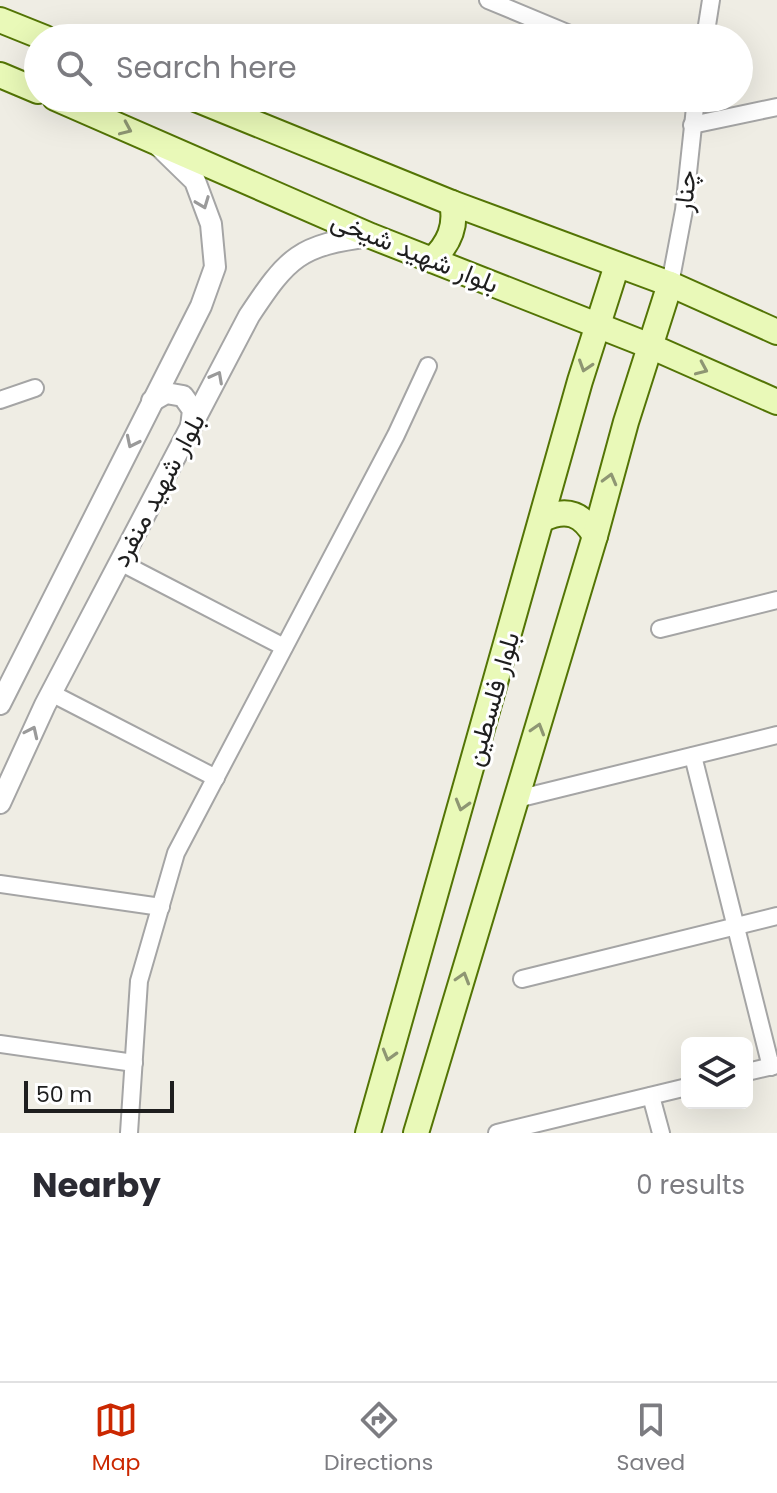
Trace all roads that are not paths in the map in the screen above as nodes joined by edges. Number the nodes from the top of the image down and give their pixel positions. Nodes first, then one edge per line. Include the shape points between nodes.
1 (488, 0) edge
2 (711, 0) edge
3 (0, 20) edge
4 (545, 24) edge
5 (707, 24) edge
6 (24, 30) edge
7 (2, 77) edge
8 (24, 86) edge
9 (777, 107) edge
10 (87, 112) edge
11 (228, 112) edge
12 (694, 112) edge
13 (692, 125) junction
14 (156, 142) junction
15 (452, 203) junction
16 (371, 236) junction
17 (432, 260) junction
18 (617, 265) junction
19 (670, 284) junction
20 (598, 326) junction
21 (777, 332) edge
22 (650, 346) junction
23 (428, 366) dead end
24 (35, 388) dead end
25 (0, 400) edge
26 (152, 401) junction
27 (777, 402) edge
28 (191, 427) junction
29 (543, 519) junction
30 (595, 536) junction
31 (120, 562) junction
32 (777, 600) edge
33 (660, 629) dead end
34 (284, 647) junction
35 (51, 693) junction
36 (1, 699) edge
37 (777, 735) edge
38 (693, 756) junction
39 (216, 778) junction
40 (517, 799) junction
41 (0, 803) edge
42 (0, 884) edge
43 (161, 907) junction
44 (777, 916) edge
45 (736, 926) junction
46 (522, 979) dead end
47 (0, 1044) edge
48 (134, 1063) junction
49 (774, 1066) edge
50 (753, 1071) edge
51 (681, 1088) edge
52 (651, 1096) junction
53 (129, 1133) edge
54 (368, 1133) edge
55 (416, 1133) edge
56 (497, 1133) edge
57 (661, 1133) edge

1 - 4 street
2 - 5 street
3 - 6 main road
7 - 8 main road
9 - 13 street
10 -> 14 main road, بلوار شهید شیخی
11 - 15 main road
12 - 13 street, چنار
13 - 19 street, چنار
14 - 16 main road, بلوار شهید شیخی
14 -> 26 street, بلوار شهید منفرد via 195,181 211,224 215,267
15 - 17 main road via 451,234
15 - 18 main road
16 - 17 main road, بلوار شهید شیخی
28 -> 16 street, بلوار شهید منفرد via 274,278 301,253
17 - 20 main road, بلوار شهید شیخی
18 - 19 main road
18 - 20 main road, بلوار فلسطین
19 - 21 main road
19 - 22 main road, بلوار فلسطین
20 - 22 main road, بلوار شهید شیخی
20 -> 29 main road, بلوار فلسطین
22 -> 27 main road, بلوار شهید شیخی
30 -> 22 main road, بلوار فلسطین
23 - 34 street
24 - 25 street
26 - 28 street via 166,393 183,396 193,410
26 -> 36 street, بلوار شهید منفرد
28 - 31 street, بلوار شهید منفرد
29 - 30 main road via 557,512 573,513
29 -> 54 main road, بلوار فلسطین
40 -> 30 main road, بلوار فلسطین
31 - 34 street
31 - 35 street, بلوار شهید منفرد
32 - 33 street
34 - 39 street
35 - 39 street
41 -> 35 street, بلوار شهید منفرد
37 - 38 street
38 - 40 street
38 - 45 street
39 - 43 street via 176,853
55 -> 40 main road, بلوار فلسطین
42 - 43 street
43 - 48 street via 139,981
44 - 45 street
45 - 46 street
45 - 49 street
47 - 48 street
48 - 53 street
49 - 50 street
51 - 52 street
52 - 56 street
52 - 57 street

